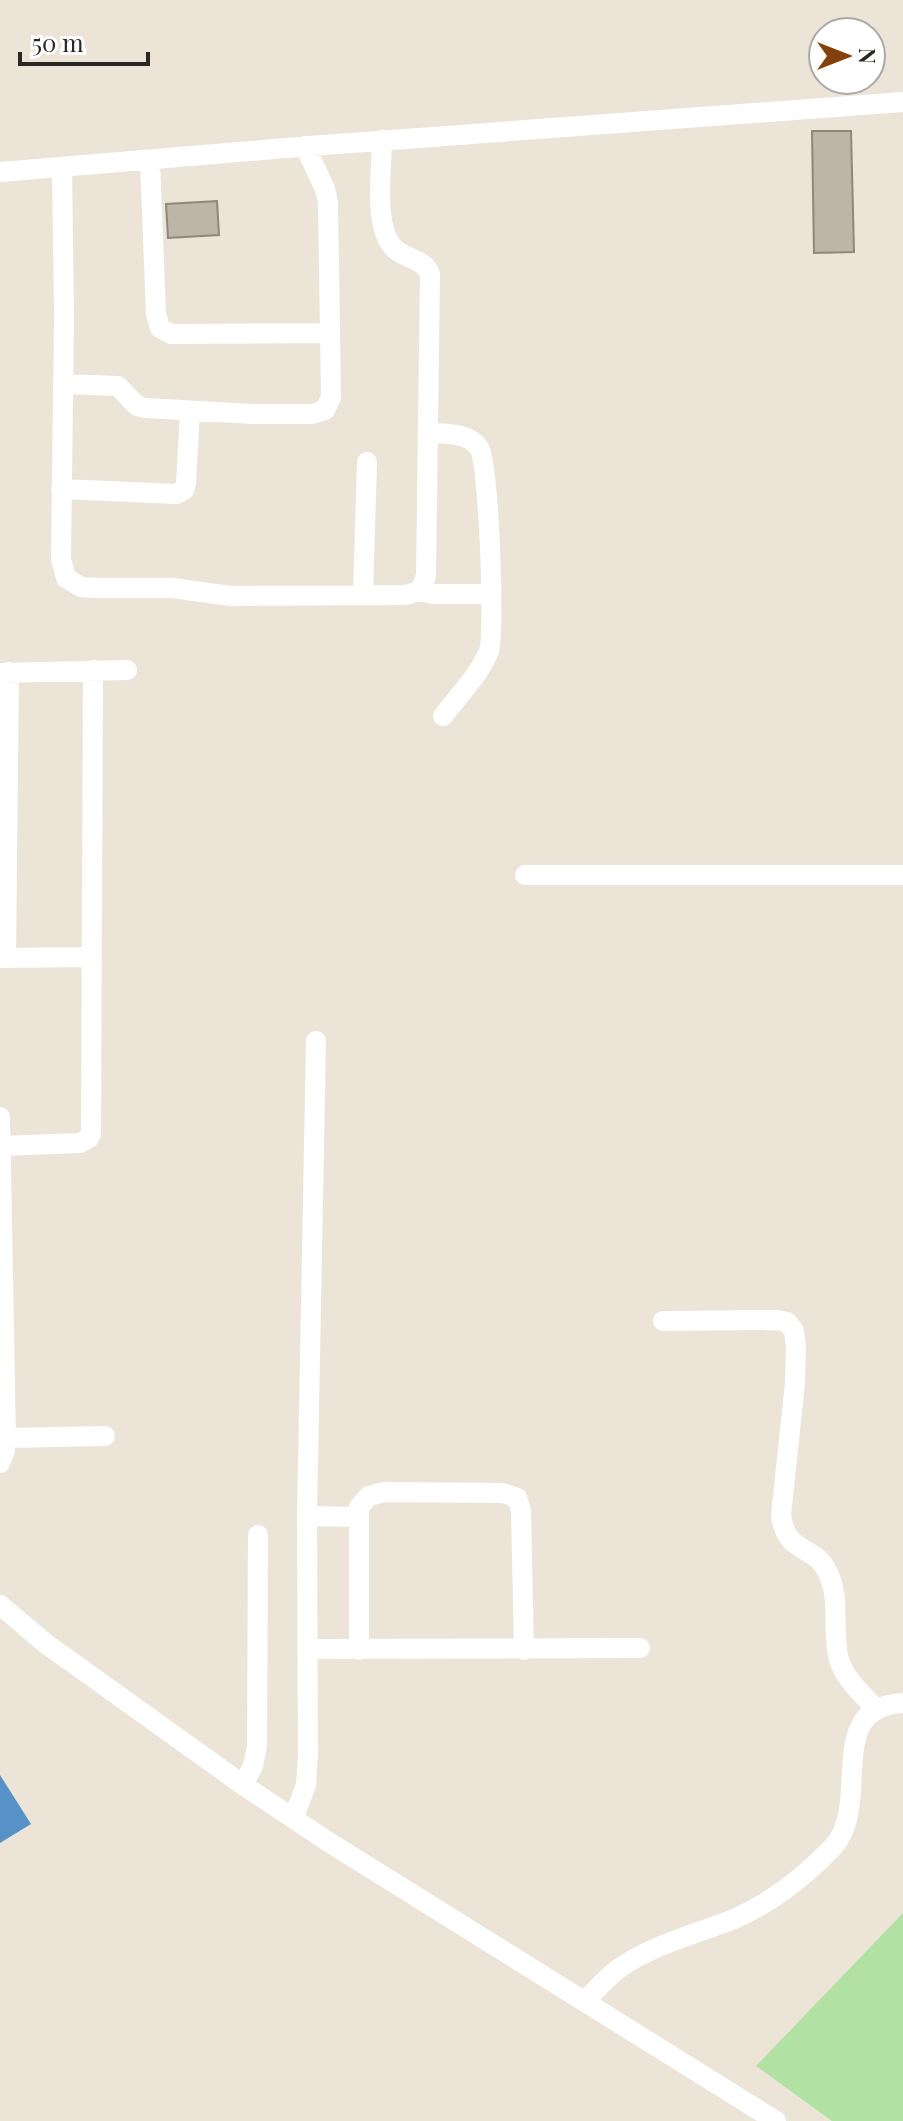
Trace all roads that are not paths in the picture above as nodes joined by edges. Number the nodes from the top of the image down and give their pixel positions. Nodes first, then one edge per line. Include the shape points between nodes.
1 (903, 102) edge
2 (382, 140) junction
3 (305, 146) junction
4 (150, 161) junction
5 (62, 168) junction
6 (0, 172) edge
7 (330, 333) junction
8 (63, 384) junction
9 (190, 411) junction
10 (428, 433) junction
11 (367, 462) dead end
12 (61, 489) junction
13 (420, 591) junction
14 (490, 594) junction
15 (363, 595) junction
16 (93, 670) junction
17 (127, 670) dead end
18 (5, 672) edge
19 (443, 716) dead end
20 (525, 875) dead end
21 (903, 875) edge
22 (90, 957) junction
23 (3, 958) edge
24 (316, 1041) dead end
25 (0, 1117) edge
26 (0, 1146) edge
27 (663, 1321) dead end
28 (105, 1436) dead end
29 (6, 1438) junction
30 (0, 1463) edge
31 (307, 1516) junction
32 (358, 1517) junction
33 (258, 1535) dead end
34 (0, 1605) edge
35 (640, 1648) dead end
36 (307, 1649) junction
37 (359, 1650) junction
38 (524, 1650) junction
39 (903, 1703) edge
40 (876, 1709) junction
41 (243, 1785) junction
42 (294, 1817) junction
43 (585, 2001) junction
44 (769, 2119) edge

1 - 2 street
2 - 3 street
2 - 10 street via 384,232 395,249 427,266 430,274
3 - 4 street
3 - 7 street via 328,203
4 - 5 street
4 - 7 street via 160,328 171,334
5 - 6 street
5 - 8 street
7 - 9 street via 331,397 325,410
8 - 9 street via 118,386 137,406
8 - 12 street
9 - 12 street via 184,490 176,494
10 - 13 street via 426,576
10 - 14 street via 465,437 482,452
11 - 15 street
12 - 15 street via 63,573 81,587 172,588 231,596
13 - 14 street
13 - 15 street
14 - 19 street via 487,655
16 - 17 street
16 - 18 street
16 - 22 street
18 - 23 street
20 - 21 street
22 - 23 street
22 - 26 street via 91,1134 80,1143
24 - 31 street
25 - 26 street
26 - 29 street
27 - 40 street via 777,1320 794,1331 795,1383 782,1527 826,1568 836,1604 840,1663
28 - 29 street
29 - 30 street
31 - 32 street
31 - 36 street
32 - 37 street
32 - 38 street via 364,1500 384,1492 503,1493 517,1498
33 - 41 street via 256,1756
34 - 41 street
35 - 38 street
36 - 37 street
36 - 42 street via 306,1785
37 - 38 street
39 - 40 street
40 - 43 street via 857,1731 846,1821 826,1854 765,1902 619,1968
41 - 42 street
42 - 43 street
43 - 44 street

